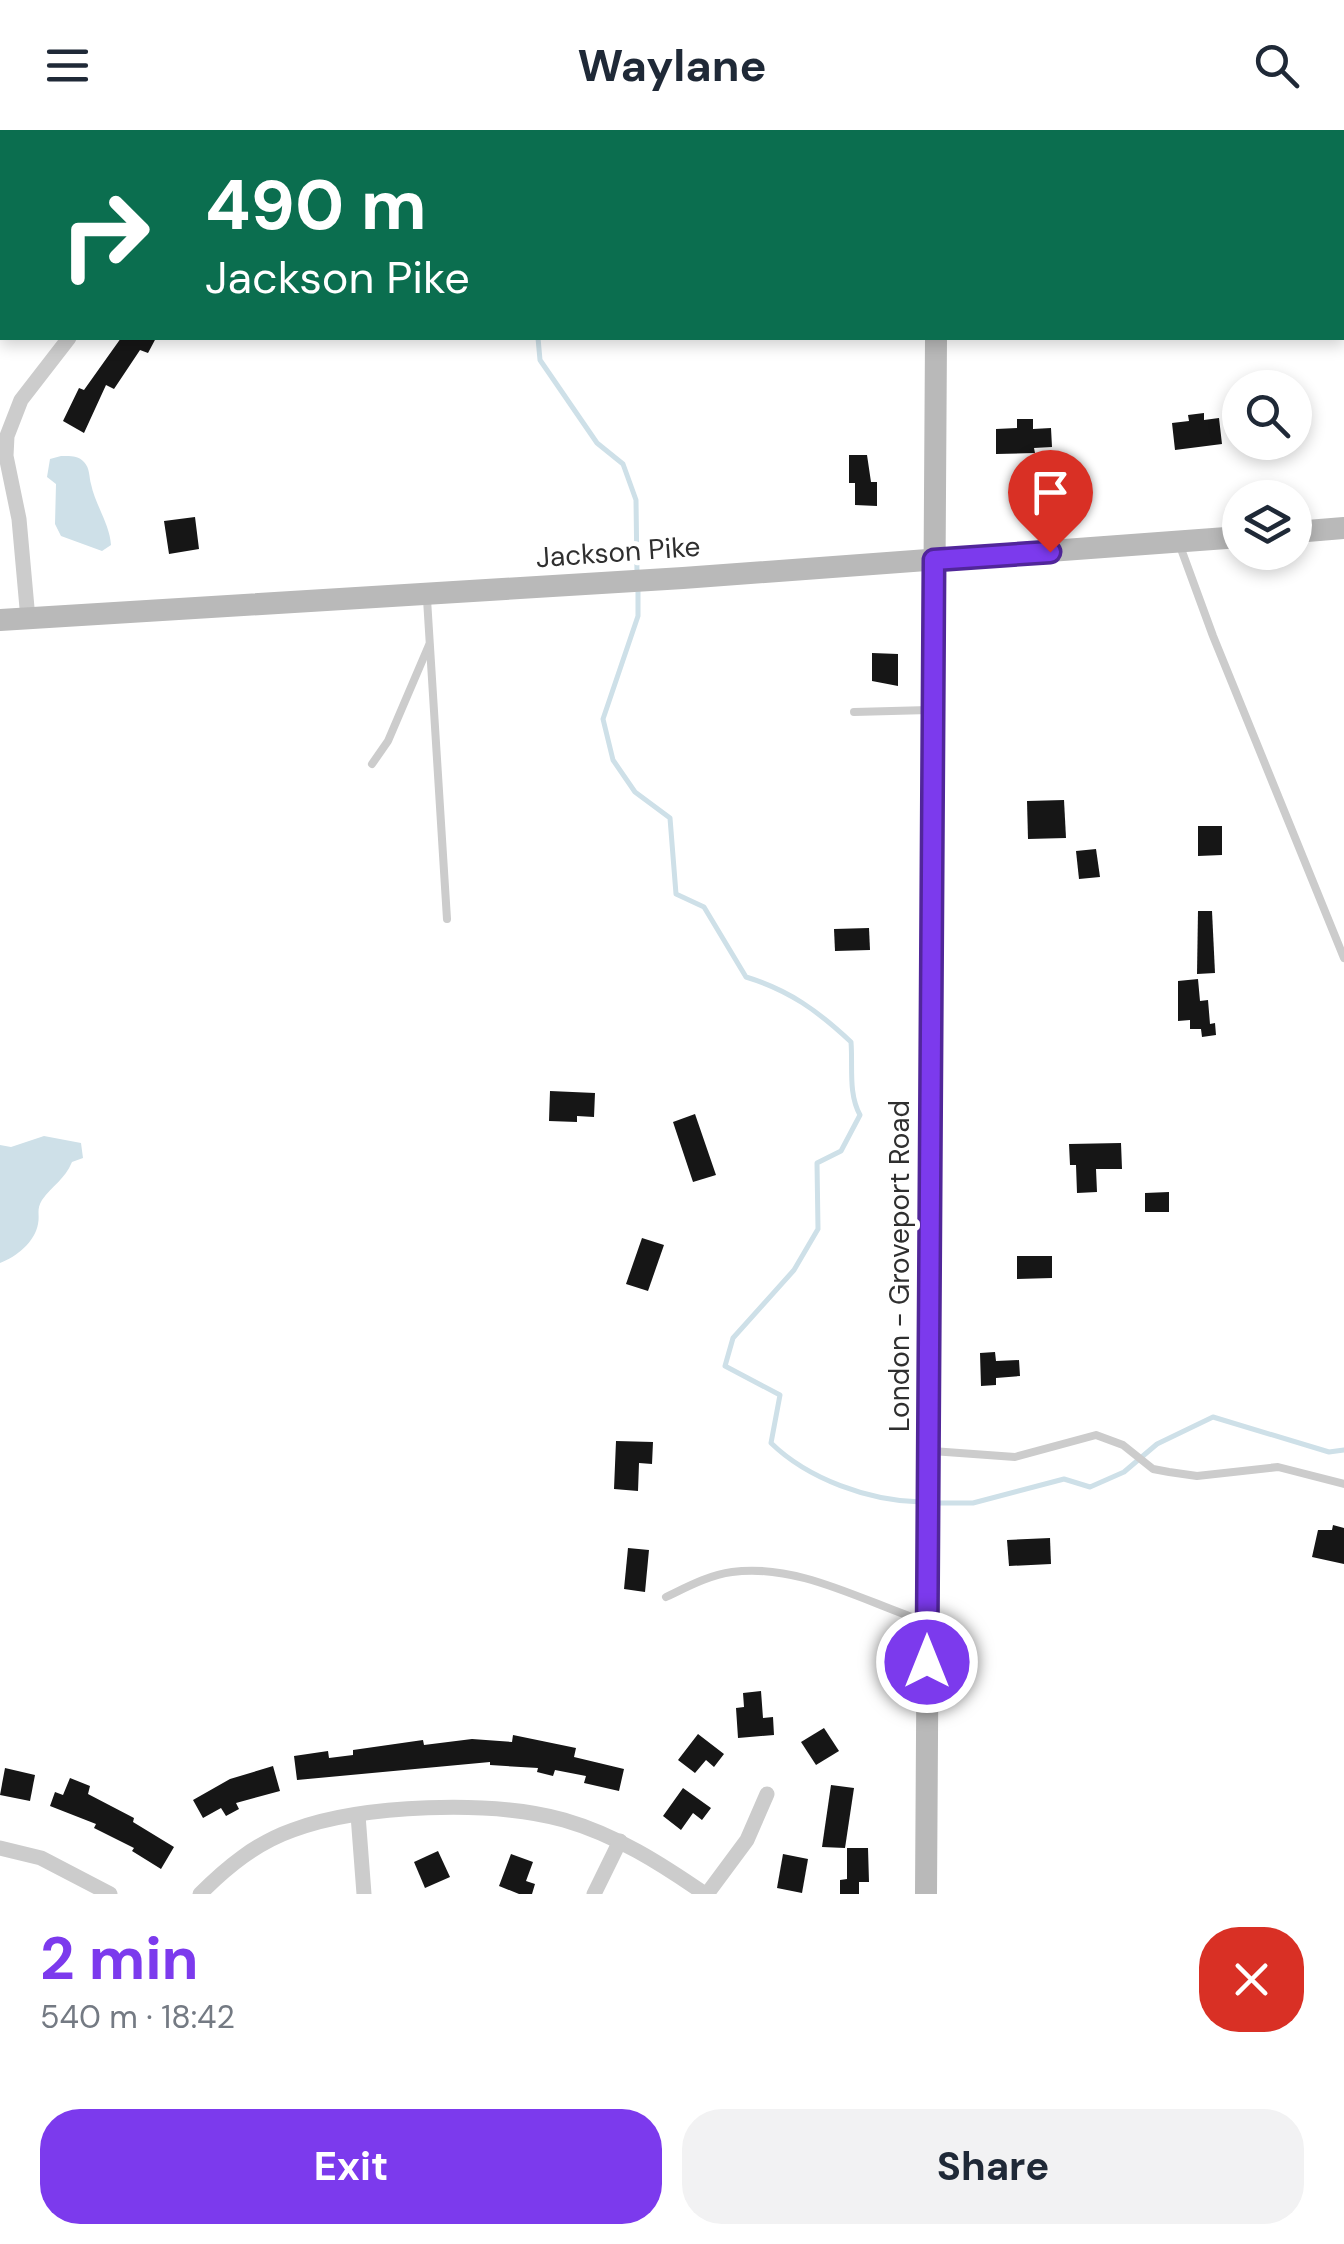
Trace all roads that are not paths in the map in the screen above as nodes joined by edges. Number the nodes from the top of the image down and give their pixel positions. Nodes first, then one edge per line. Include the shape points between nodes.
1 (67, 340) edge
2 (936, 340) edge
3 (1344, 528) edge
4 (1312, 531) edge
5 (1222, 538) edge
6 (1178, 542) junction
7 (934, 560) junction
8 (426, 594) junction
9 (28, 618) junction
10 (0, 620) edge
11 (430, 641) junction
12 (933, 710) junction
13 (854, 712) dead end
14 (372, 764) dead end
15 (447, 919) dead end
16 (1344, 958) edge
17 (928, 1456) junction
18 (1344, 1484) edge
19 (666, 1597) dead end
20 (927, 1622) junction
21 (767, 1794) dead end
22 (358, 1815) junction
23 (620, 1841) junction
24 (0, 1848) edge
25 (110, 1894) edge
26 (200, 1894) edge
27 (364, 1894) edge
28 (594, 1894) edge
29 (706, 1894) edge
30 (926, 1894) edge

1 - 9 street via 27,390 7,436
2 - 7 main road, London - Groveport Road
3 - 4 main road
5 - 6 main road, Jackson Pike
6 - 7 main road, Jackson Pike
6 - 16 lane
7 - 8 main road, Jackson Pike
7 - 12 main road, London - Groveport Road
8 - 9 main road, Jackson Pike
8 - 11 lane
9 - 10 main road, Jackson Pike
11 - 14 lane
11 - 15 lane
12 - 13 lane
12 - 17 main road, London - Groveport Road
17 - 18 lane via 1015,1456 1096,1435 1153,1469 1196,1476 1278,1467
17 - 20 main road, London - Groveport Road
19 - 20 lane via 706,1578 761,1570
20 - 30 main road, London - Groveport Road
21 - 29 street via 746,1840
22 - 23 street via 503,1808
22 - 26 street via 293,1830 238,1858
22 - 27 street
23 - 28 street
23 - 29 street
24 - 25 street via 42,1858

